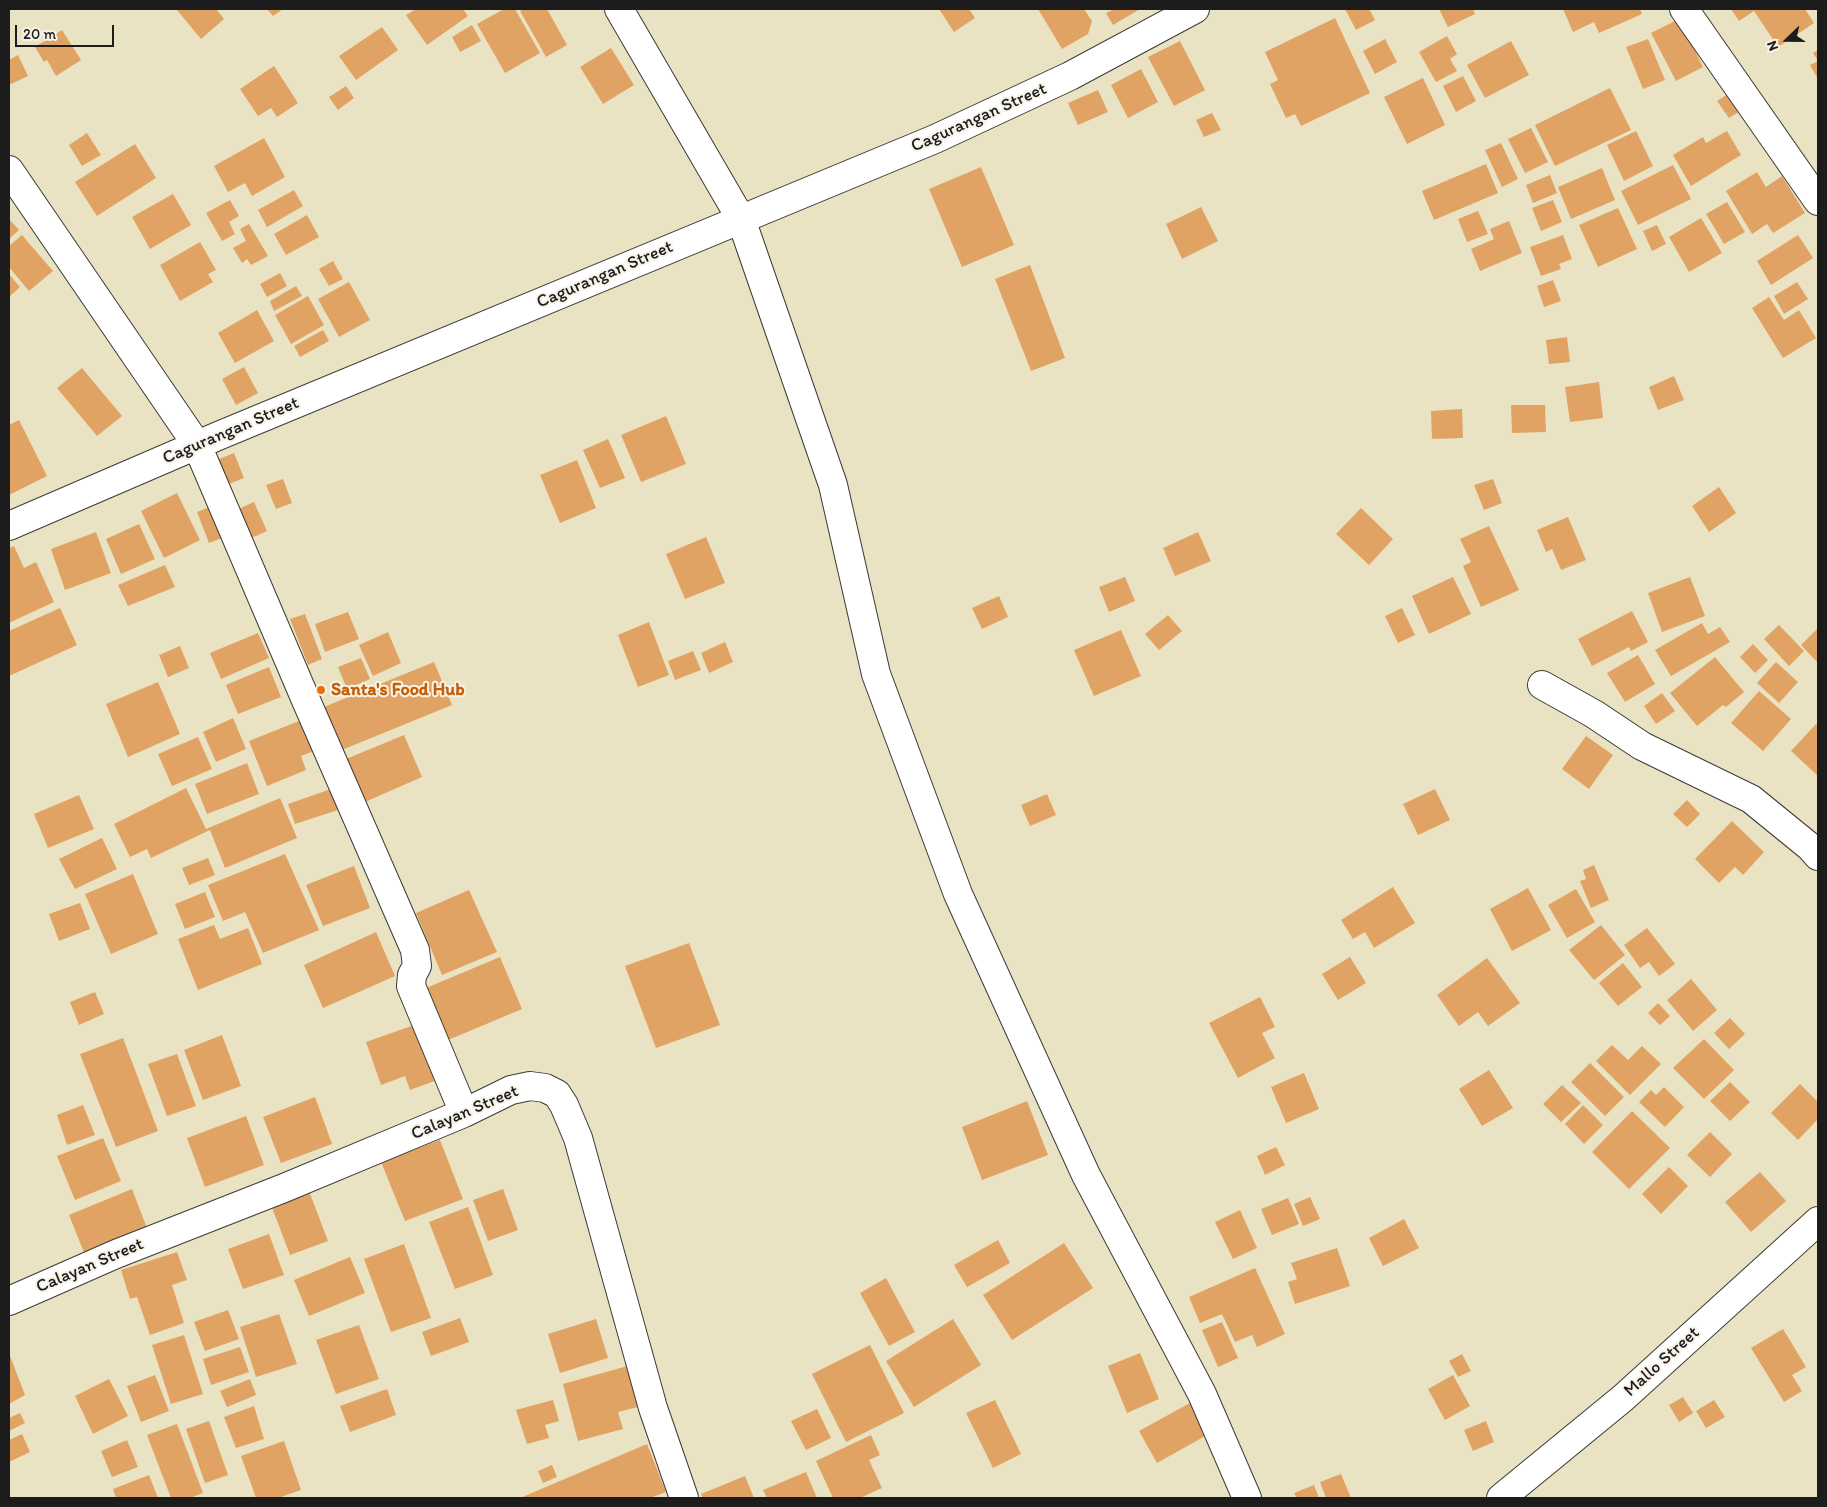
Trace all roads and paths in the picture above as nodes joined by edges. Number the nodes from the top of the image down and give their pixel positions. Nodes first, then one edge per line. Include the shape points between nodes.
1 (620, 9) edge
2 (1194, 9) edge
3 (1684, 9) edge
4 (9, 170) edge
5 (1818, 201) edge
6 (741, 219) junction
7 (197, 445) junction
8 (9, 526) edge
9 (1542, 685) dead end
10 (1818, 856) edge
11 (464, 1113) junction
12 (1818, 1221) edge
13 (9, 1301) edge
14 (684, 1498) edge
15 (1247, 1498) edge
16 (1501, 1498) edge

1 - 6 street
2 - 6 street, Cagurangan Street via 1052,85 935,139
3 - 5 street
4 - 7 street
6 - 7 street, Cagurangan Street
6 - 15 street via 833,485 876,674 958,894 1086,1175 1202,1394
7 - 8 street, Cagurangan Street
7 - 11 street via 415,950 418,966 412,975 411,986
9 - 10 street via 1642,746 1751,799
11 - 13 street, Calayan Street via 116,1254
11 - 14 street, Calayan Street via 511,1090 530,1086 557,1094 564,1105 578,1138 653,1408
12 - 16 street, Mallo Street via 1623,1398

